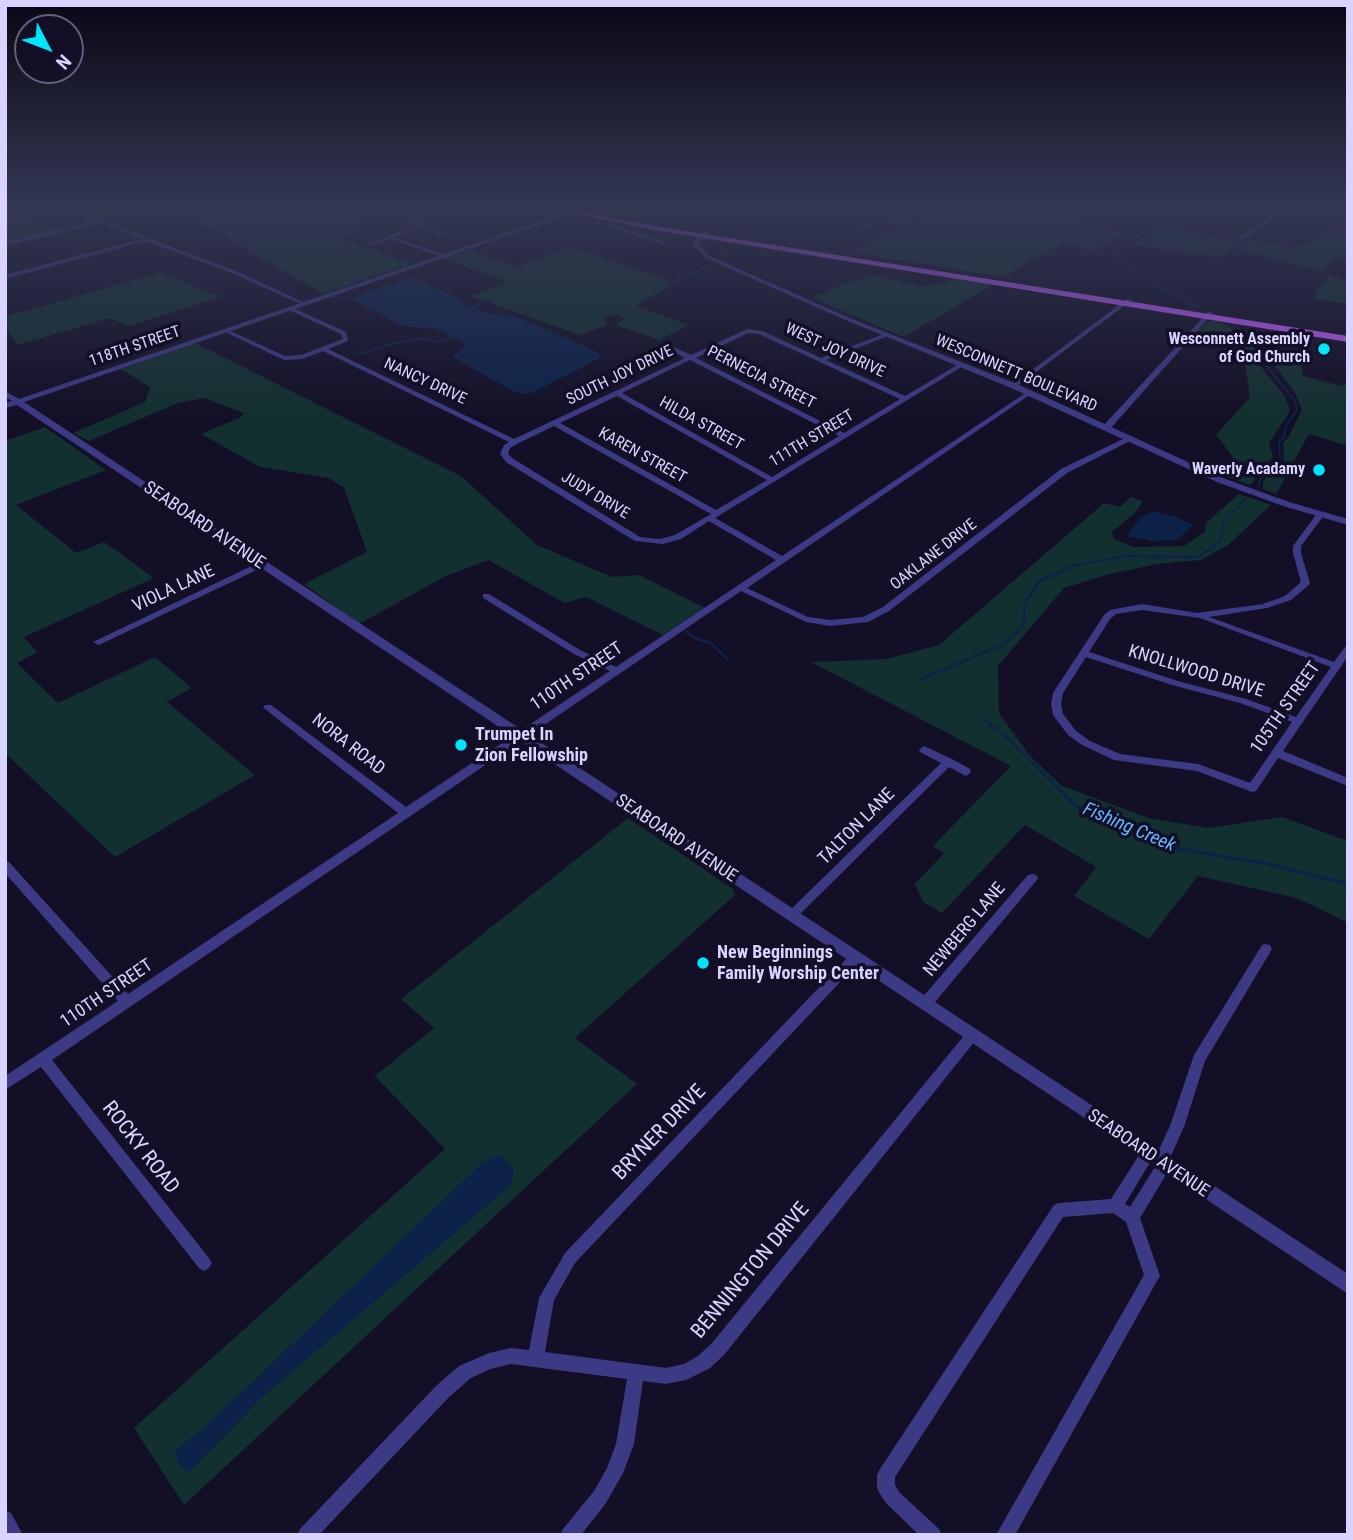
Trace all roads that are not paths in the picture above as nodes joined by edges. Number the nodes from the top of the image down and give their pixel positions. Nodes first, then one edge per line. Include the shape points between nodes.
1 (247, 278) edge
2 (382, 278) edge
3 (756, 278) edge
4 (973, 278) edge
5 (986, 278) edge
6 (1039, 288) junction
7 (1127, 302) junction
8 (305, 304) junction
9 (291, 309) junction
10 (1208, 315) junction
11 (226, 331) junction
12 (753, 331) joint
13 (886, 335) junction
14 (1348, 337) edge
15 (665, 345) dead end
16 (323, 349) junction
17 (689, 358) junction
18 (820, 360) junction
19 (961, 365) junction
20 (1013, 386) junction
21 (5, 393) edge
22 (617, 393) junction
23 (1029, 393) junction
24 (905, 399) junction
25 (12, 404) edge
26 (555, 423) junction
27 (1106, 428) junction
28 (845, 436) junction
29 (1130, 439) junction
30 (514, 442) junction
31 (504, 454) joint
32 (772, 480) junction
33 (1321, 514) junction
34 (713, 516) junction
35 (1348, 522) edge
36 (678, 537) joint
37 (781, 559) junction
38 (262, 564) junction
39 (741, 588) junction
40 (486, 596) dead end
41 (1229, 613) junction
42 (1197, 616) junction
43 (1235, 628) junction
44 (98, 642) dead end
45 (1348, 649) edge
46 (1084, 653) junction
47 (1336, 666) junction
48 (618, 671) junction
49 (268, 706) dead end
50 (1298, 721) junction
51 (520, 736) junction
52 (924, 750) dead end
53 (1277, 752) junction
54 (948, 762) junction
55 (966, 772) dead end
56 (1348, 782) edge
57 (406, 813) junction
58 (5, 865) edge
59 (1032, 878) dead end
60 (792, 916) junction
61 (1266, 949) dead end
62 (855, 958) junction
63 (127, 1002) junction
64 (925, 1004) junction
65 (972, 1036) junction
66 (43, 1059) junction
67 (5, 1084) edge
68 (1157, 1160) junction
69 (1115, 1206) junction
70 (1132, 1217) junction
71 (204, 1263) dead end
72 (1348, 1285) edge
73 (536, 1359) junction
74 (636, 1372) junction
75 (5, 1519) edge
76 (14, 1535) edge
77 (306, 1535) edge
78 (569, 1535) edge
79 (933, 1535) edge
80 (1005, 1535) edge

1 - 8 street
2 - 8 street, 118TH STREET
3 - 13 street, WESCONNETT BOULEVARD
4 - 6 main road
5 - 6 main road
6 - 7 main road
7 - 10 main road
7 - 20 street
8 - 9 street, 118TH STREET
9 - 11 street, 118TH STREET
9 - 16 street via 344,334 346,340
10 - 14 main road
10 - 27 street
11 - 16 street via 279,357 291,359
11 - 25 street, 118TH STREET
12 - 17 street, SOUTH JOY DRIVE
12 - 18 street, WEST JOY DRIVE
13 - 18 street
13 - 19 street, WESCONNETT BOULEVARD
15 - 17 street, PERNECIA STREET
16 - 30 street, NANCY DRIVE
17 - 22 street, SOUTH JOY DRIVE
17 - 28 street, PERNECIA STREET
18 - 24 street, WEST JOY DRIVE
19 - 20 street, WESCONNETT BOULEVARD
19 - 24 street, 111TH STREET
20 - 23 street, WESCONNETT BOULEVARD
21 - 25 street, SEABOARD AVENUE
22 - 26 street, SOUTH JOY DRIVE
22 - 32 street, HILDA STREET
23 - 27 street, WESCONNETT BOULEVARD
23 - 37 street, 110TH STREET
24 - 28 street, 111TH STREET
25 - 38 street, SEABOARD AVENUE
26 - 30 street, SOUTH JOY DRIVE
26 - 34 street, KAREN STREET
27 - 29 street, WESCONNETT BOULEVARD
28 - 32 street, 111TH STREET
29 - 33 street, WESCONNETT BOULEVARD via 1220,480
29 - 39 street, OAKLANE DRIVE via 1064,471 886,609 865,620 830,623 806,619
30 - 31 street, SOUTH JOY DRIVE
31 - 36 street, JUDY DRIVE via 638,539 660,542
32 - 34 street, 111TH STREET
33 - 35 street, WESCONNETT BOULEVARD
33 - 41 street via 1297,546 1307,577 1303,589 1277,602
34 - 36 street, 111TH STREET
34 - 37 street, KAREN STREET
37 - 39 street, 110TH STREET
38 - 44 street, VIOLA LANE
38 - 51 street, SEABOARD AVENUE
39 - 48 street, 110TH STREET
40 - 48 street via 577,652
41 - 42 street
41 - 43 street
42 - 43 street
42 - 46 street via 1156,608 1122,608 1107,617
43 - 47 street
45 - 47 street, 105TH STREET
46 - 50 street, KNOLLWOOD DRIVE
46 - 53 street, 105TH STREET via 1058,693 1056,704 1058,715 1086,743 1118,757 1198,768 1252,788
47 - 50 street, 105TH STREET
48 - 51 street, 110TH STREET
49 - 57 street, NORA ROAD
50 - 53 street, 105TH STREET
51 - 57 street, 110TH STREET
51 - 60 street, SEABOARD AVENUE
52 - 54 street
53 - 56 street
54 - 55 street
54 - 60 street, TALTON LANE
57 - 63 street, 110TH STREET
58 - 63 street
59 - 64 street, NEWBERG LANE
60 - 62 street, SEABOARD AVENUE
61 - 68 street via 1199,1059 1177,1127
62 - 64 street, SEABOARD AVENUE
62 - 73 street, BRYNER DRIVE via 570,1258 547,1298
63 - 66 street, 110TH STREET
64 - 65 street, SEABOARD AVENUE
65 - 68 street, SEABOARD AVENUE
65 - 74 street, BENNINGTON DRIVE via 718,1349 686,1371 666,1376
66 - 67 street, 110TH STREET
66 - 71 street, ROCKY ROAD
68 - 69 street
68 - 70 street
68 - 72 street, SEABOARD AVENUE
69 - 70 street
69 - 79 street via 1059,1210 886,1475 892,1497
70 - 80 street via 1152,1276
73 - 74 street, BENNINGTON DRIVE
73 - 77 street, BENNINGTON DRIVE via 511,1356 466,1372
74 - 78 street via 625,1444 614,1473
75 - 76 street

